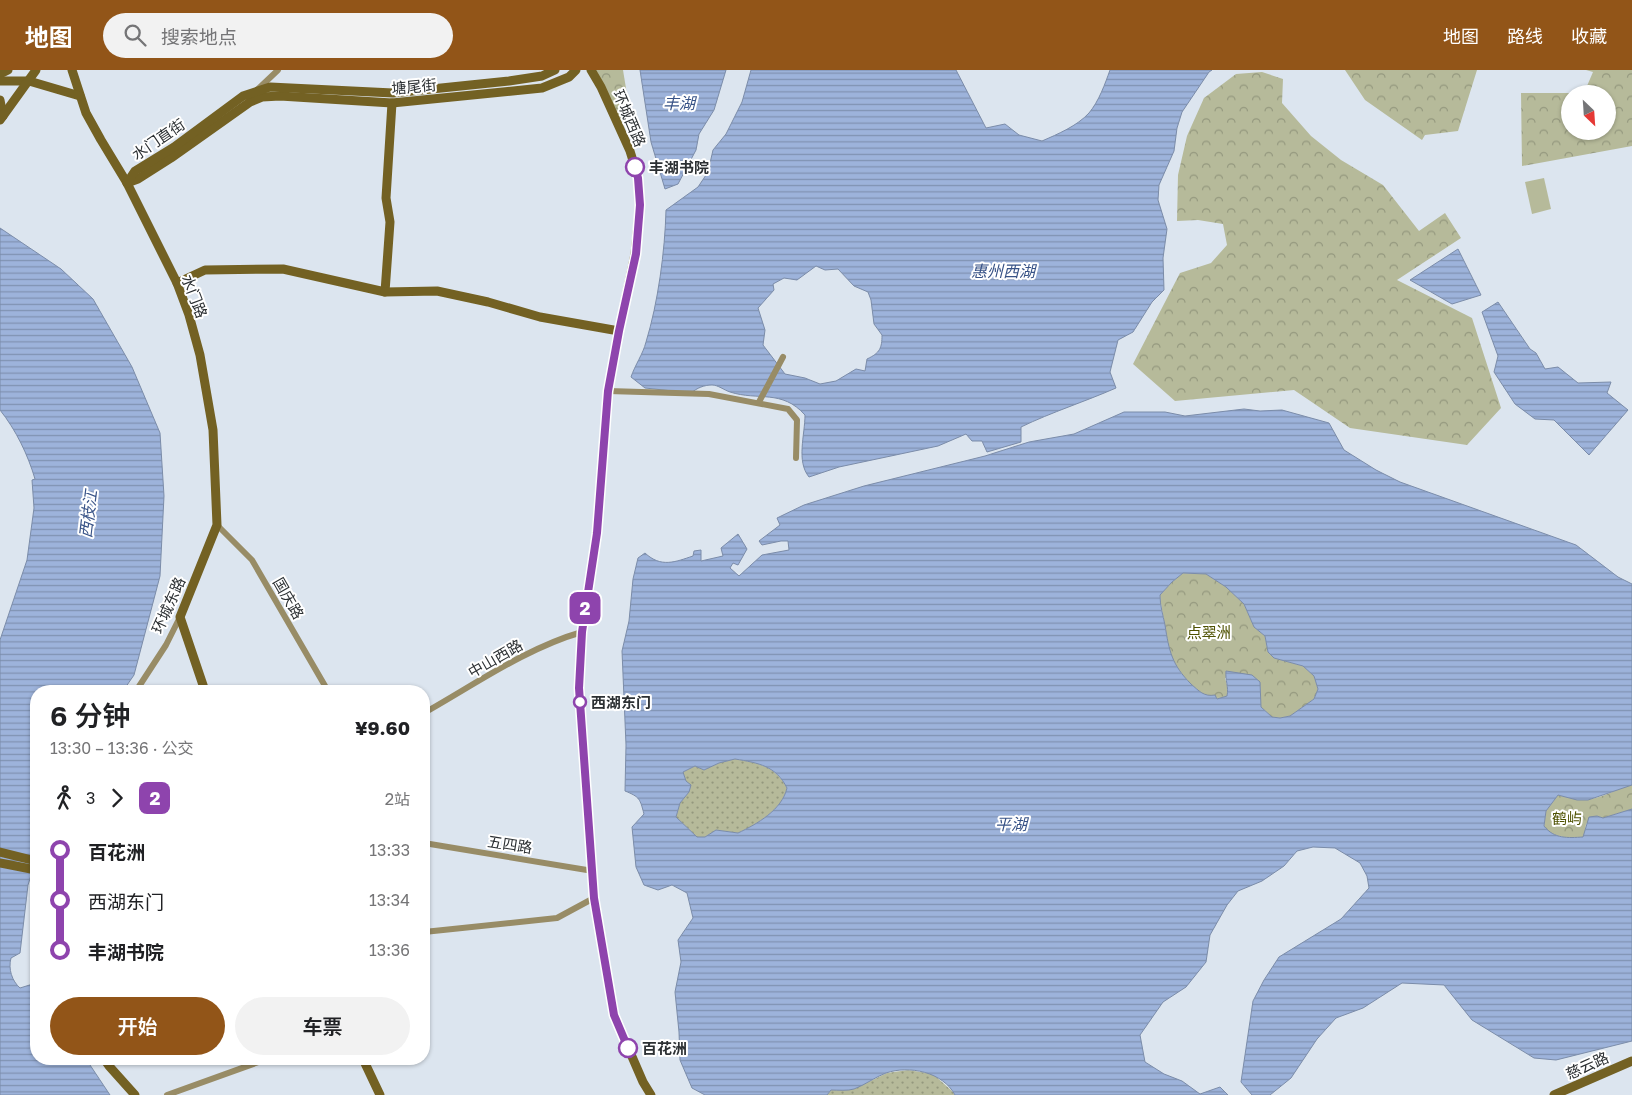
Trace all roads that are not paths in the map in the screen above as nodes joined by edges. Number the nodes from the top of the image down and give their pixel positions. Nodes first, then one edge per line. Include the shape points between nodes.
1 (8, 70) edge
2 (36, 70) edge
3 (72, 70) edge
4 (278, 70) edge
5 (555, 70) edge
6 (576, 70) edge
7 (591, 70) edge
8 (0, 74) edge
9 (0, 81) edge
10 (29, 81) junction
11 (257, 90) junction
12 (80, 96) junction
13 (0, 100) edge
14 (250, 102) joint
15 (392, 103) junction
16 (1, 118) edge
17 (127, 183) junction
18 (177, 283) junction
19 (385, 292) junction
20 (619, 331) junction
21 (783, 357) dead end
22 (608, 391) junction
23 (759, 402) junction
24 (796, 458) dead end
25 (217, 526) junction
26 (180, 617) junction
27 (582, 632) junction
28 (140, 685) edge
29 (203, 685) edge
30 (325, 685) edge
31 (430, 710) edge
32 (430, 844) edge
33 (0, 852) edge
34 (30, 859) edge
35 (0, 862) edge
36 (30, 869) edge
37 (593, 871) junction
38 (594, 898) junction
39 (430, 931) edge
40 (1632, 1061) edge
41 (108, 1065) edge
42 (250, 1065) edge
43 (366, 1065) edge
44 (135, 1095) edge
45 (168, 1095) edge
46 (380, 1095) edge
47 (651, 1095) edge
48 (1554, 1095) edge

1 - 8 street
2 - 10 street
3 - 12 street, 水门路
4 - 11 street, 水门直街
5 - 11 street, 塘尾街 via 542,76 509,81 393,93 270,87
6 - 15 street, 塘尾街 via 569,77 542,88
7 - 20 street, 环城西路 via 630,151 638,178 640,205 636,254
9 - 10 street
10 - 12 street
10 - 16 street
11 - 17 street, 水门直街 via 243,96 134,171
12 - 17 street, 水门路 via 86,113
13 - 16 street
14 - 15 street, 塘尾街 via 262,97 280,96
14 - 17 street, 水门直街 via 171,158
15 - 19 street
17 - 18 street, 水门路
18 - 19 street via 205,270 283,269
18 - 25 street, 水门路 via 200,355 213,430
19 - 20 street via 437,291
20 - 22 street, 环城西路
21 - 23 street
22 - 23 street via 709,394
22 - 27 street, 环城西路 via 597,533
23 - 24 street via 788,408 797,420
25 - 26 street, 环城东路
25 - 30 street, 国庆路 via 252,560
26 - 28 street, 环城东路
26 - 29 street
27 - 31 street, 中山西路 via 534,650
27 - 37 street, 环城西路 via 579,688
32 - 37 street, 五四路
33 - 34 street
35 - 36 street
37 - 38 street, 环城西路
38 - 39 street via 558,918
38 - 47 street, 环城西路 via 614,1015
40 - 48 street, 慈云路
41 - 44 street
42 - 45 street
43 - 46 street

